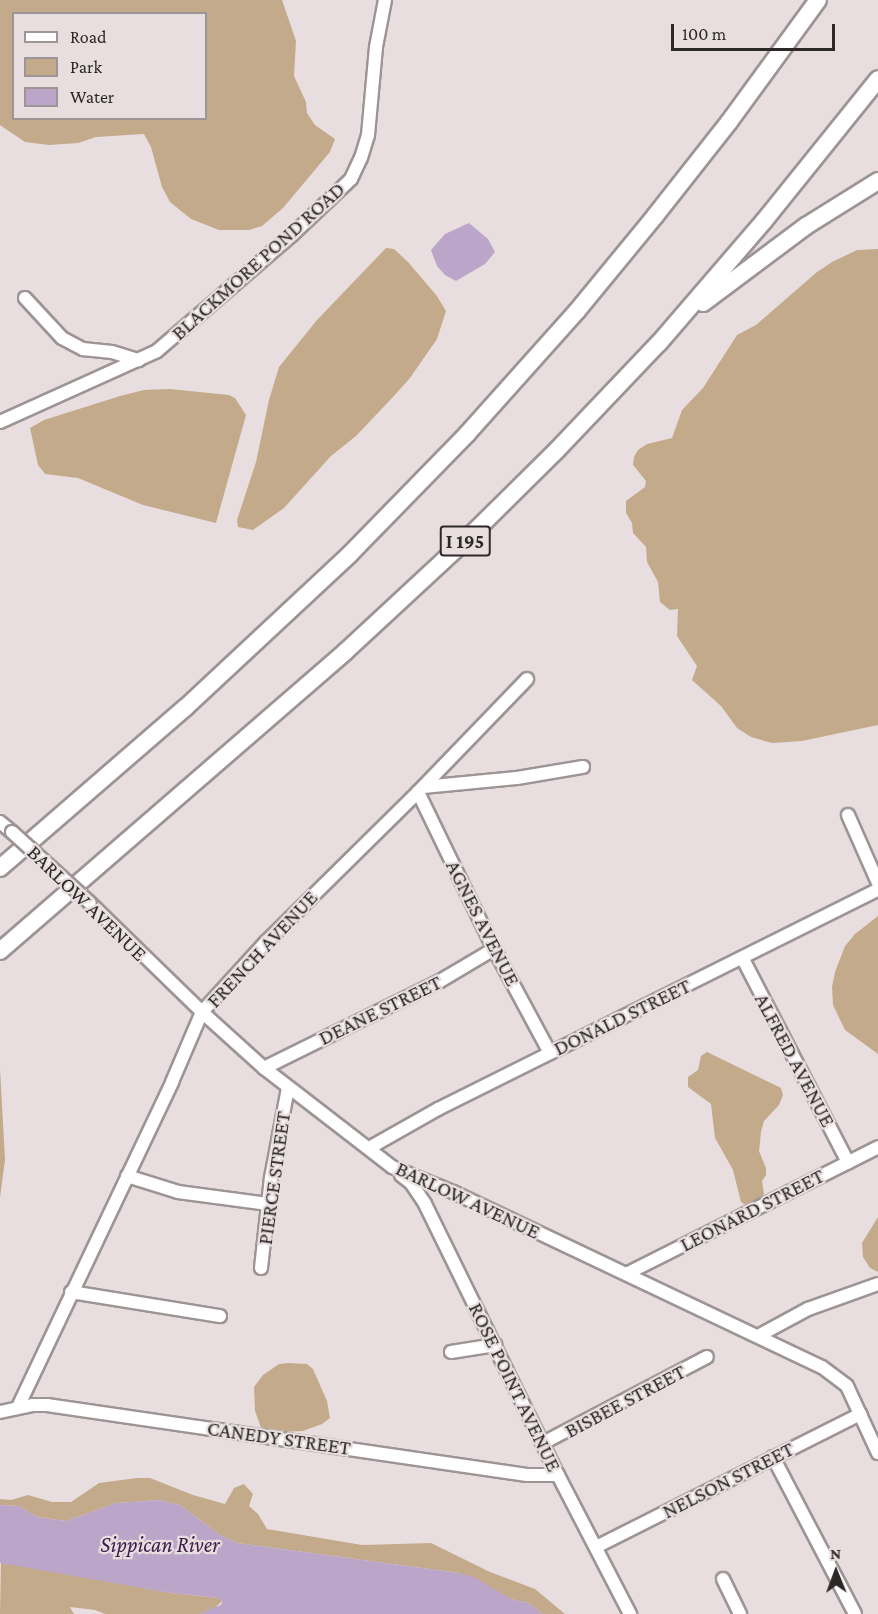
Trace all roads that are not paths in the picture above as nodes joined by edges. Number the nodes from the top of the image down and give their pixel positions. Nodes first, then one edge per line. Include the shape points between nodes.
1 (385, 0) edge
2 (818, 0) edge
3 (878, 79) edge
4 (878, 182) edge
5 (25, 298) dead end
6 (676, 323) junction
7 (139, 360) junction
8 (0, 422) edge
9 (527, 679) dead end
10 (583, 767) dead end
11 (421, 790) junction
12 (848, 814) dead end
13 (0, 822) edge
14 (0, 868) edge
15 (878, 883) edge
16 (878, 890) edge
17 (494, 949) junction
18 (0, 951) edge
19 (742, 959) junction
20 (201, 1012) junction
21 (550, 1053) junction
22 (264, 1068) junction
23 (288, 1088) junction
24 (878, 1147) edge
25 (369, 1148) junction
26 (848, 1162) junction
27 (392, 1167) junction
28 (127, 1176) junction
29 (268, 1204) junction
30 (261, 1269) dead end
31 (626, 1274) junction
32 (878, 1284) edge
33 (71, 1292) junction
34 (220, 1316) dead end
35 (758, 1336) junction
36 (495, 1345) junction
37 (451, 1352) dead end
38 (707, 1358) dead end
39 (18, 1407) junction
40 (0, 1412) edge
41 (860, 1414) junction
42 (543, 1443) junction
43 (878, 1454) edge
44 (773, 1457) junction
45 (558, 1475) junction
46 (596, 1547) junction
47 (723, 1579) dead end
48 (630, 1614) edge
49 (740, 1614) edge
50 (855, 1614) edge

1 - 7 street, BLACKMORE POND ROAD via 376,47 368,135 351,179 184,328 157,351
2 - 14 highway via 655,216 467,434 350,554 185,708
3 - 6 highway, I 195
4 - 6 highway via 806,226
5 - 7 street via 62,338 83,348
6 - 18 highway, I 195 via 467,539 345,652
7 - 8 street, BLACKMORE POND ROAD
9 - 11 street, FRENCH AVENUE
10 - 11 street
11 - 17 street, AGNES AVENUE
11 - 20 street, FRENCH AVENUE via 266,942
12 - 15 street
13 - 20 street, BARLOW AVENUE, bridge
16 - 19 street, DONALD STREET
17 - 21 street, AGNES AVENUE
17 - 22 street, DEANE STREET via 440,981
19 - 21 street, DONALD STREET
19 - 26 street, ALFRED AVENUE
20 - 22 street, BARLOW AVENUE
20 - 28 street, FRENCH AVENUE
21 - 25 street, DONALD STREET
22 - 23 street, BARLOW AVENUE
23 - 25 street, BARLOW AVENUE
23 - 29 street, PIERCE STREET
24 - 26 street, LEONARD STREET
25 - 27 street, BARLOW AVENUE
26 - 31 street, LEONARD STREET
27 - 31 street, BARLOW AVENUE
27 - 36 street, ROSE POINT AVENUE via 411,1183 425,1204
28 - 29 street via 178,1192
28 - 33 street, FRENCH AVENUE
29 - 30 street, PIERCE STREET
31 - 35 street, BARLOW AVENUE
32 - 35 street via 808,1309
33 - 34 street
33 - 39 street, FRENCH AVENUE
35 - 41 street, BARLOW AVENUE via 837,1377 847,1386
36 - 37 street
36 - 42 street, ROSE POINT AVENUE
38 - 42 street, BISBEE STREET
39 - 40 street, CANEDY STREET
39 - 45 street, CANEDY STREET via 47,1405 527,1475
41 - 43 street, BARLOW AVENUE
41 - 44 street, NELSON STREET
42 - 45 street, ROSE POINT AVENUE
44 - 46 street, NELSON STREET
44 - 50 street
45 - 46 street, ROSE POINT AVENUE
46 - 48 street, ROSE POINT AVENUE
47 - 49 street

